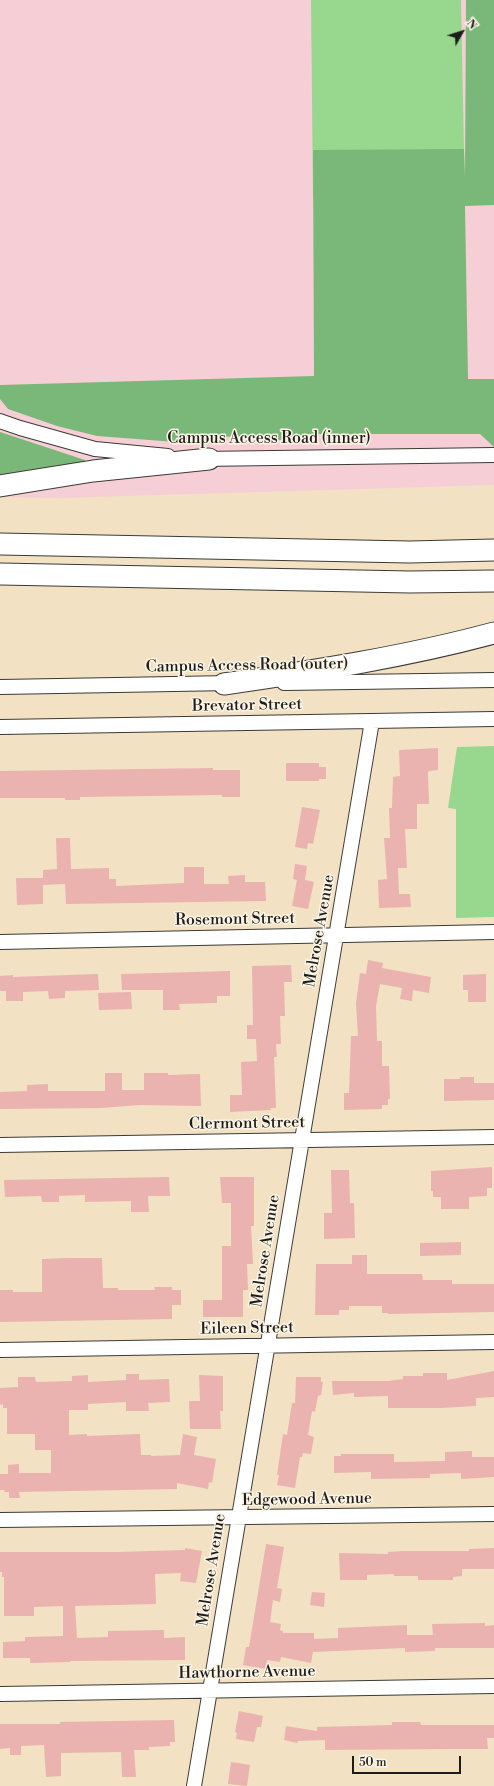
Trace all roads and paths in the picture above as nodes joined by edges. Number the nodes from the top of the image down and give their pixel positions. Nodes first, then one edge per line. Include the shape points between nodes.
1 (0, 421) edge
2 (494, 455) edge
3 (209, 459) junction
4 (0, 486) edge
5 (0, 544) edge
6 (494, 550) edge
7 (0, 574) edge
8 (494, 581) edge
9 (494, 633) edge
10 (494, 680) edge
11 (224, 684) junction
12 (0, 688) edge
13 (494, 719) edge
14 (372, 722) junction
15 (0, 727) edge
16 (494, 932) edge
17 (338, 934) junction
18 (0, 942) edge
19 (494, 1137) edge
20 (301, 1140) junction
21 (0, 1145) edge
22 (494, 1342) edge
23 (268, 1346) junction
24 (0, 1350) edge
25 (494, 1514) edge
26 (238, 1519) junction
27 (0, 1520) edge
28 (494, 1686) edge
29 (210, 1690) junction
30 (0, 1694) edge
31 (194, 1786) edge

1 - 3 street, Campus Access Road (inner) via 95,449
2 - 3 street, Campus Access Road (inner)
3 - 4 highway via 93,471
5 - 6 highway via 410,552
7 - 8 highway via 410,582
9 - 11 highway via 384,658
10 - 11 street, Campus Access Road (outer)
11 - 12 street, Campus Access Road (outer)
13 - 14 street, Brevator Street
14 - 15 street, Brevator Street
14 - 17 street, Melrose Avenue
16 - 17 street, Rosemont Street
17 - 18 street, Rosemont Street
17 - 20 street, Melrose Avenue
19 - 20 street, Clermont Street
20 - 21 street, Clermont Street
20 - 23 street, Melrose Avenue
22 - 23 street, Eileen Street
23 - 24 street, Eileen Street
23 - 26 street, Melrose Avenue
25 - 26 street, Edgewood Avenue
26 - 27 street, Edgewood Avenue
26 - 29 street, Melrose Avenue
28 - 29 street, Hawthorne Avenue
29 - 30 street, Hawthorne Avenue
29 - 31 street, Melrose Avenue

